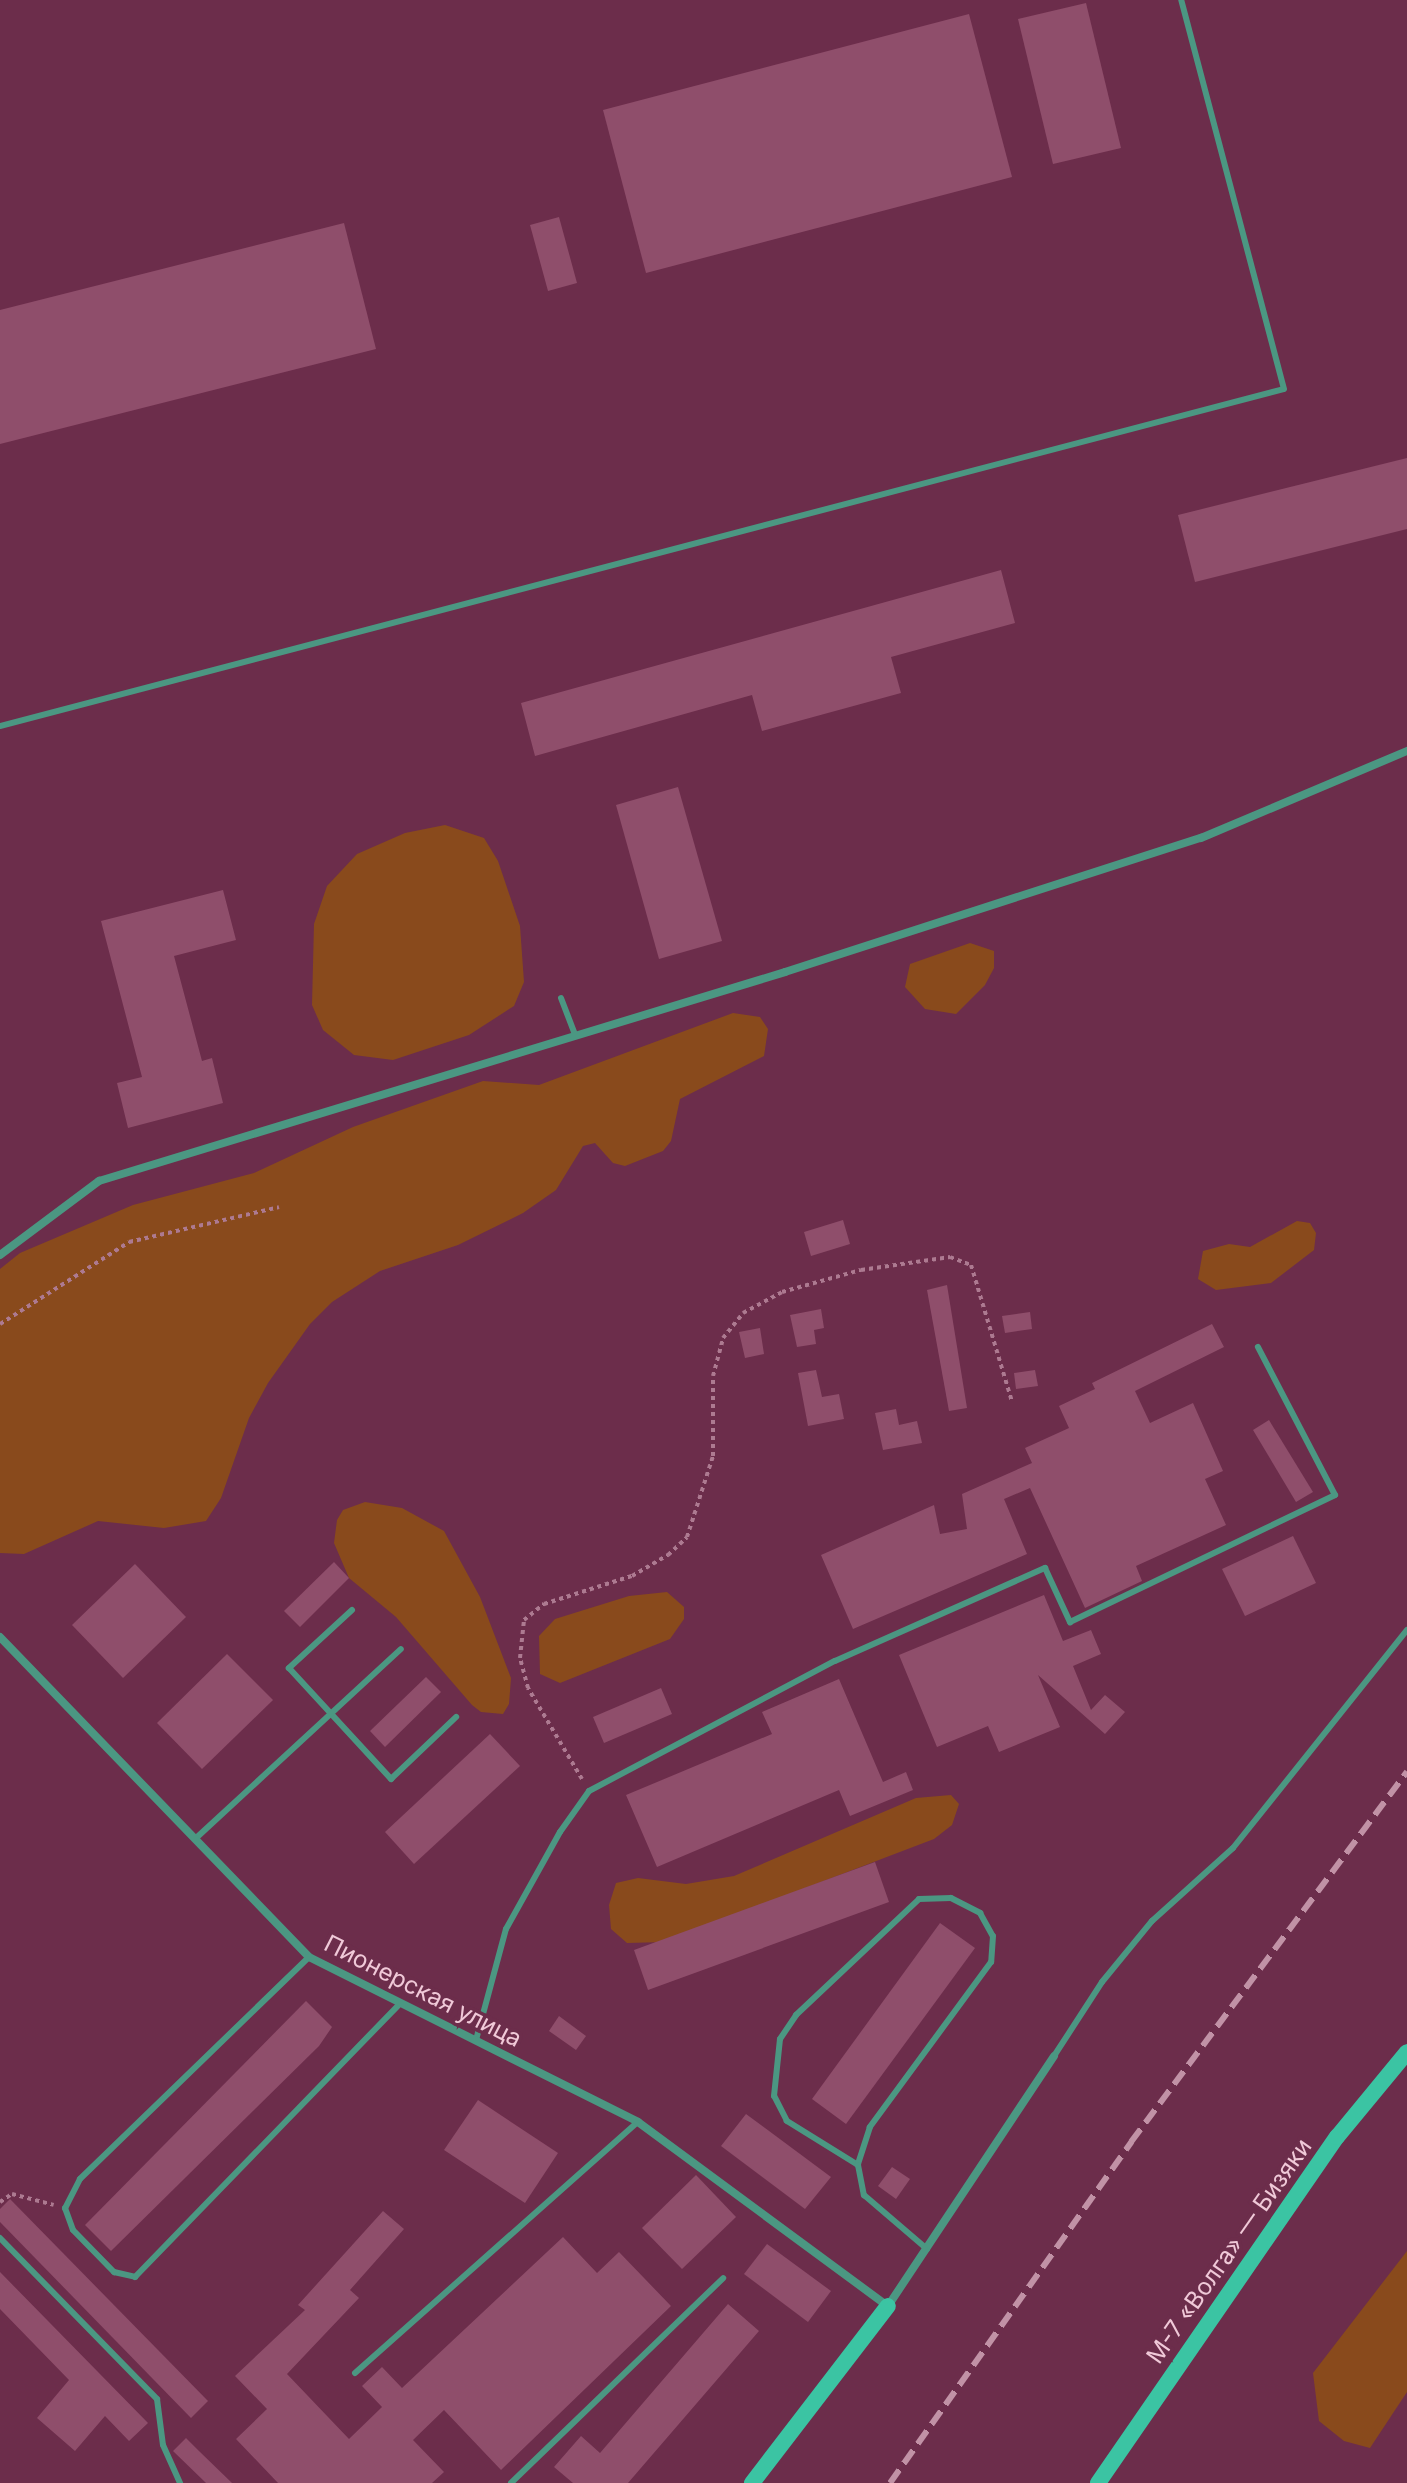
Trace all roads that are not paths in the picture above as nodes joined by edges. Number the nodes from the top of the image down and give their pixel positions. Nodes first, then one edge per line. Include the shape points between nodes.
1 (1181, 0) edge
2 (0, 726) edge
3 (1407, 751) edge
4 (561, 998) dead end
5 (575, 1035) junction
6 (0, 1255) edge
7 (1258, 1347) dead end
8 (352, 1610) dead end
9 (1407, 1630) edge
10 (0, 1637) edge
11 (401, 1649) dead end
12 (331, 1713) junction
13 (456, 1717) dead end
14 (195, 1839) junction
15 (309, 1957) junction
16 (398, 2006) junction
17 (476, 2040) junction
18 (1407, 2052) edge
19 (1054, 2056) joint
20 (638, 2122) junction
21 (858, 2165) junction
22 (0, 2238) edge
23 (927, 2249) junction
24 (723, 2278) dead end
25 (888, 2306) junction
26 (355, 2373) dead end
27 (180, 2483) edge
28 (511, 2483) edge
29 (752, 2483) edge
30 (1098, 2483) edge

1 - 2 lane via 1284,389
3 - 5 street via 1201,838
4 - 5 lane
5 - 6 street via 99,1181
7 - 17 lane via 1335,1495 1070,1622 1045,1568 835,1661 589,1791 506,1929
8 - 12 lane via 289,1668
9 - 19 lane via 1233,1848 1152,1921 1102,1982
10 - 14 street, Пионерская улица
11 - 12 lane
12 - 13 lane via 391,1779
12 - 14 lane
14 - 15 street, Пионерская улица
15 - 16 street, Пионерская улица
15 - 16 lane via 80,2179 65,2208 73,2230 114,2272 135,2277
16 - 17 street, Пионерская улица
17 - 20 street, Пионерская улица
18 - 30 main road, М-7 «Волга» — Бизяки via 1337,2137
19 - 23 street
20 - 25 street, Пионерская улица
20 - 26 lane
21 - 21 lane via 870,2127 991,1962 993,1936 980,1913 951,1898 919,1899 796,2015 780,2039 774,2096 787,2121
21 - 23 lane via 864,2195
22 - 27 lane via 157,2399 163,2445
23 - 25 street
24 - 28 lane
25 - 29 main road

